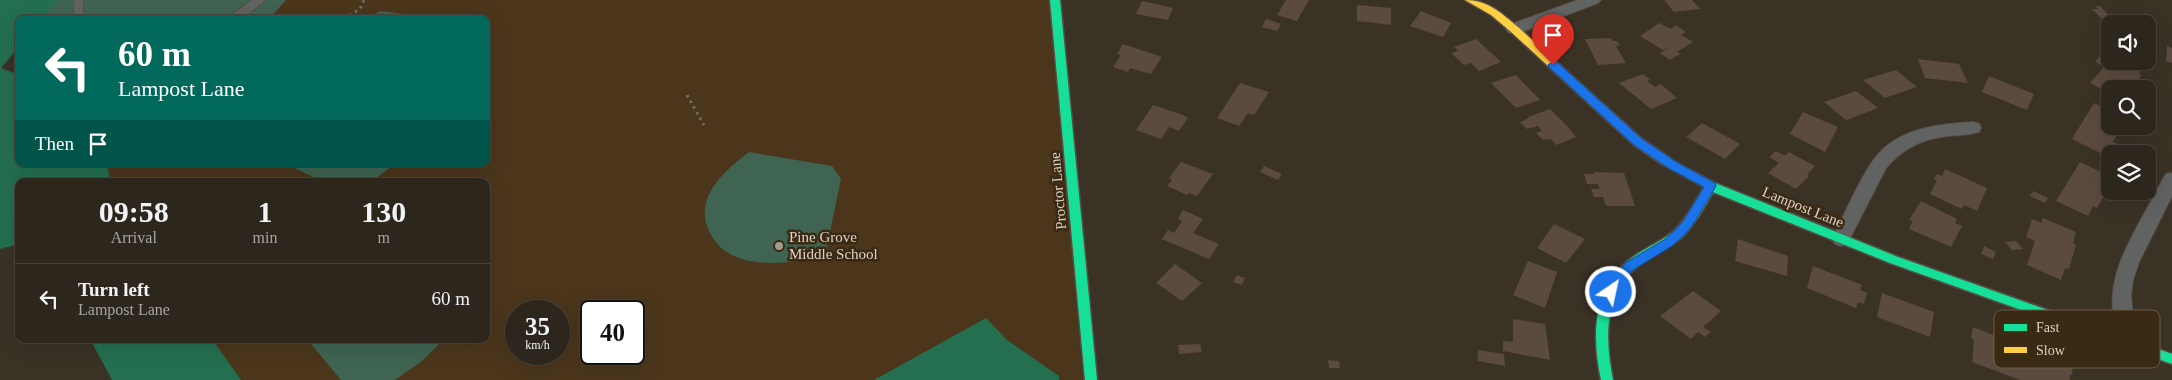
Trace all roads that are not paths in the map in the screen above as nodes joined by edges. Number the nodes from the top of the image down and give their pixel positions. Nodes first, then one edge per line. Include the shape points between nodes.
1 (79, 0) edge
2 (260, 0) edge
3 (1056, 0) edge
4 (1470, 0) edge
5 (1593, 0) edge
6 (78, 15) edge
7 (239, 15) edge
8 (1514, 29) junction
9 (1973, 128) dead end
10 (2172, 180) edge
11 (1711, 186) junction
12 (1841, 239) junction
13 (2033, 310) edge
14 (2123, 310) edge
15 (2160, 355) edge
16 (2172, 359) edge
17 (1091, 380) edge
18 (1608, 380) edge

1 - 6 lane
2 - 7 lane
3 - 17 street, Proctor Lane
4 - 8 street, Lampost Lane
5 - 8 street
8 - 11 street, Lampost Lane via 1638,142
9 - 12 street via 1923,134 1899,144 1886,154
10 - 14 street via 2130,262 2124,280
11 - 12 street, Lampost Lane
11 - 18 street via 1679,233 1629,266 1605,303 1600,327 1600,352
12 - 13 street, Lampost Lane
15 - 16 street, Lampost Lane

